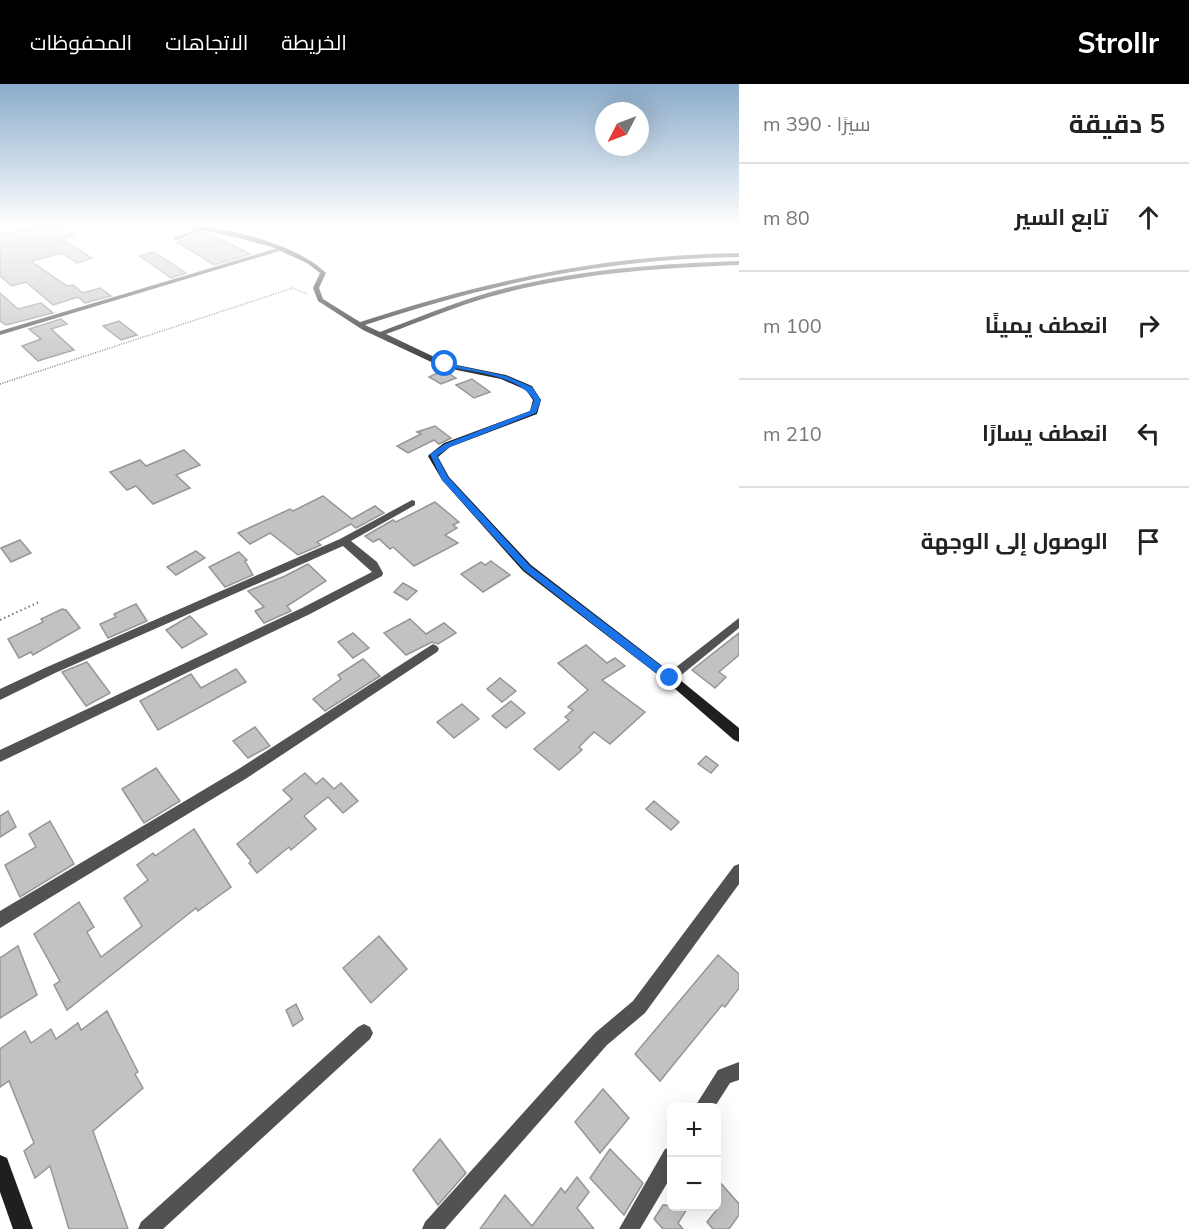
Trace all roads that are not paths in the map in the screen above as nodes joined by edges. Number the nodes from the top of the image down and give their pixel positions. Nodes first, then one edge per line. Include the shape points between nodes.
1 (183, 278) edge
2 (320, 278) edge
3 (522, 278) edge
4 (569, 278) edge
5 (360, 324) junction
6 (0, 333) edge
7 (380, 334) junction
8 (412, 503) dead end
9 (344, 541) junction
10 (739, 622) edge
11 (433, 649) dead end
12 (670, 678) junction
13 (0, 695) edge
14 (739, 736) edge
15 (0, 756) edge
16 (739, 871) edge
17 (0, 920) edge
18 (364, 1033) dead end
19 (739, 1071) edge
20 (706, 1103) edge
21 (671, 1157) edge
22 (0, 1165) edge
23 (23, 1229) edge
24 (148, 1229) edge
25 (432, 1229) edge
26 (629, 1229) edge

1 - 6 street
2 - 5 street via 316,288 320,300
3 - 5 street
4 - 7 street via 454,306
5 - 7 street
7 - 12 street via 445,364 503,377 530,388 537,400 534,412 447,446 433,456 445,478 527,568
8 - 9 street
9 - 13 street
9 - 15 street via 378,573
10 - 12 street
11 - 17 street via 242,774
12 - 14 street
16 - 25 street via 639,1007 601,1039
18 - 24 street
19 - 20 street via 724,1076
21 - 26 street
22 - 23 street

